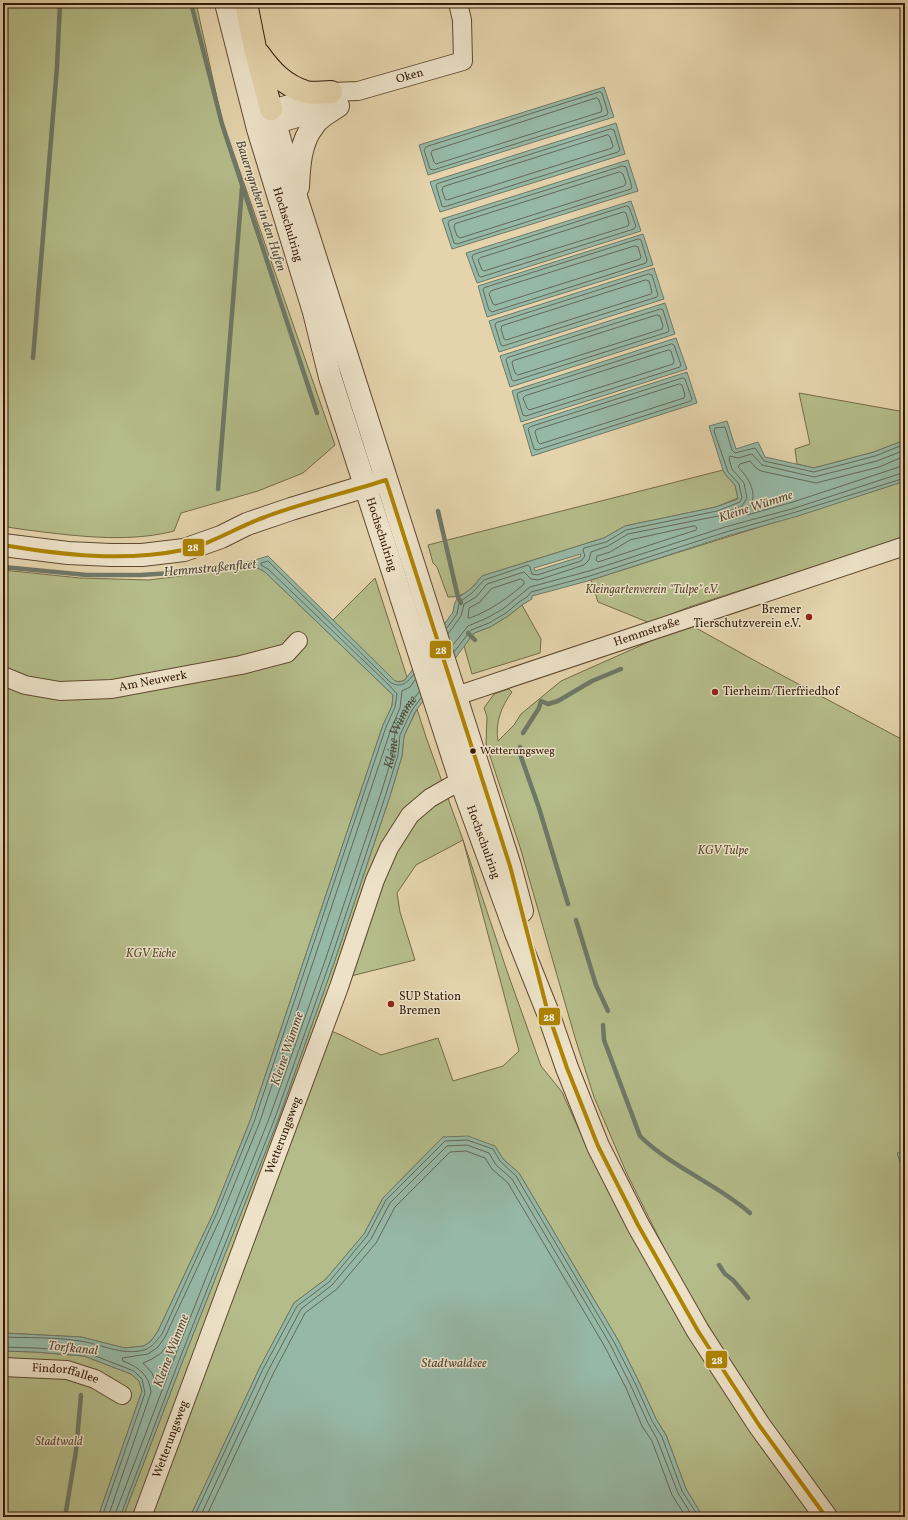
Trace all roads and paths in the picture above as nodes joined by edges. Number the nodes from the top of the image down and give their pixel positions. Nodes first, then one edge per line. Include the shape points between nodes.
1 (226, 3) edge
2 (246, 3) edge
3 (458, 3) edge
4 (255, 48) junction
5 (335, 99) junction
6 (264, 119) junction
7 (297, 200) junction
8 (386, 480) junction
9 (366, 487) junction
10 (3, 544) edge
11 (905, 546) edge
12 (298, 641) dead end
13 (3, 676) edge
14 (456, 696) junction
15 (434, 698) junction
16 (461, 782) junction
17 (548, 1013) junction
18 (3, 1367) edge
19 (122, 1395) dead end
20 (142, 1517) edge
21 (826, 1517) edge

1 - 6 street, Hochschulring
2 - 4 highway
3 - 5 street, Oken via 462,20 463,61
4 - 5 highway via 272,71 291,86
4 - 6 highway
5 - 6 street, Oken
5 - 7 street via 314,124 306,140 300,159
6 - 7 street, Hochschulring
6 - 9 street, Hochschulring via 330,377
7 - 8 street, Hochschulring
8 - 9 street
8 - 14 street, Hochschulring
9 - 10 street via 283,511 221,537 184,550 166,553 68,553
9 - 15 street, Hochschulring
11 - 14 street, Hemmstraße
12 - 13 street, Am Neuwerk via 287,653 241,665 112,689 60,691 25,685
14 - 15 street, Hemmstraße
14 - 17 street, Hochschulring via 510,866
15 - 16 street, Hochschulring
16 - 17 street, Hochschulring via 516,934
16 - 20 street, Wetterungsweg via 430,798 410,815 389,848 375,880 337,994
17 - 21 street, Hochschulring via 598,1146 638,1225 720,1366
18 - 19 street, Findorffallee via 67,1370 95,1379

